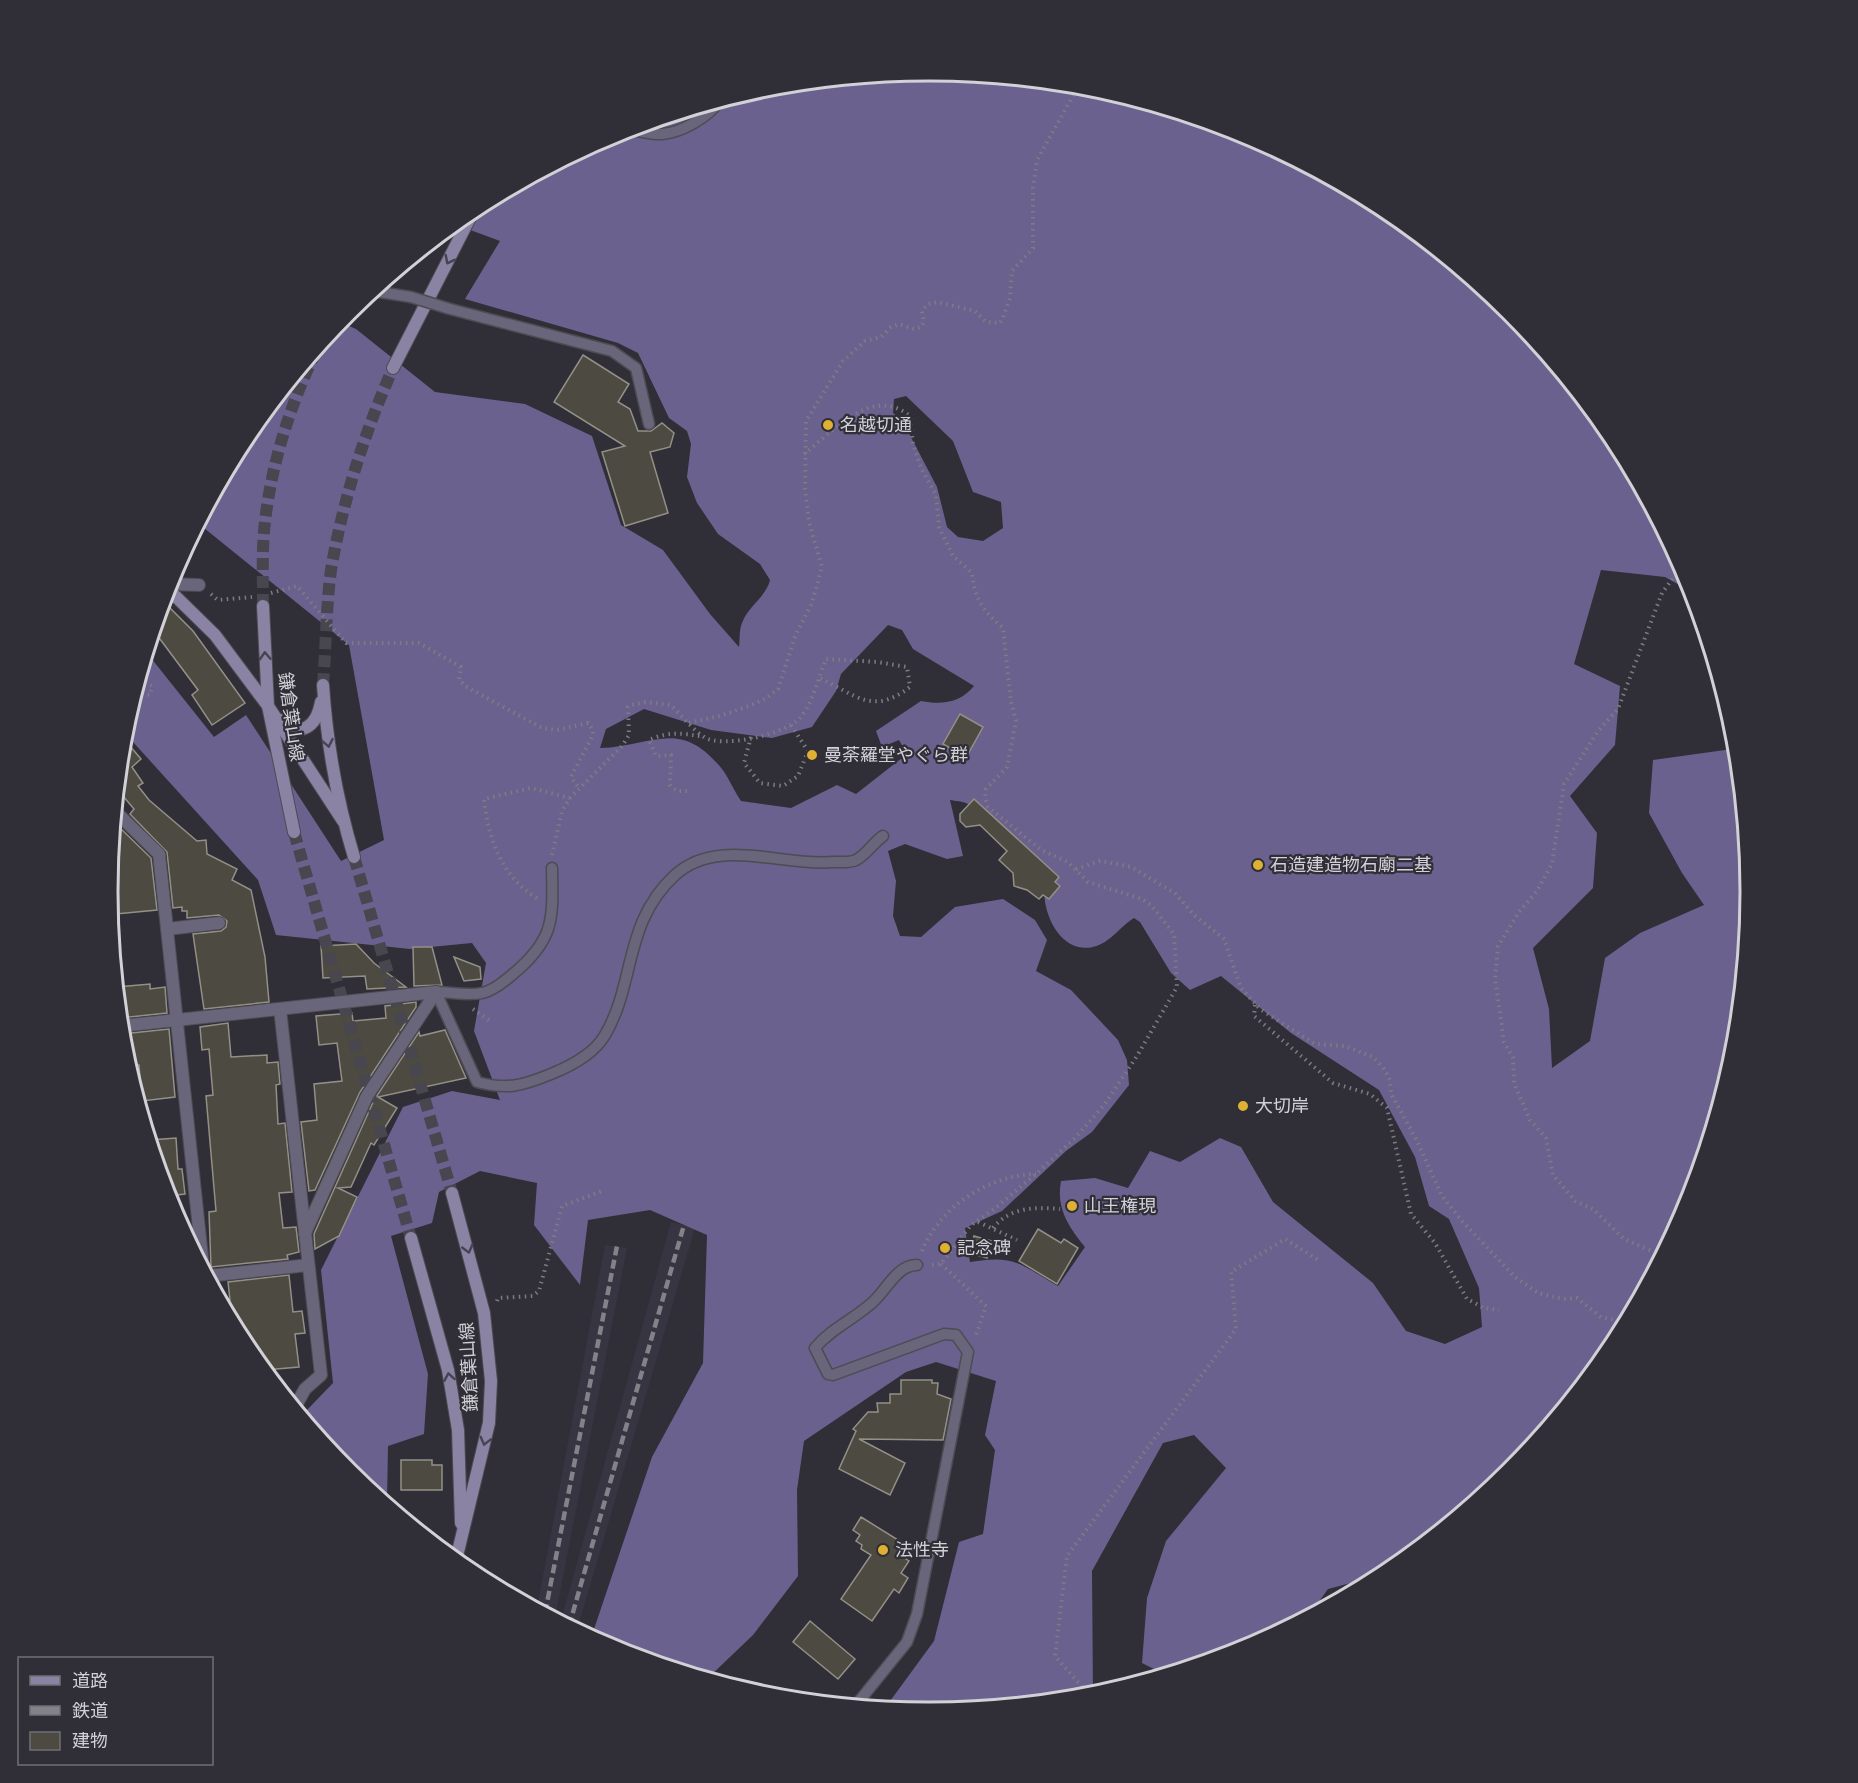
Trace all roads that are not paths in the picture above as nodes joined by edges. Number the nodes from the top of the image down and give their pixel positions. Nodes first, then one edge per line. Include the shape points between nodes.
1 (713, 111) edge
2 (648, 132) edge
3 (465, 228) edge
4 (383, 293) edge
5 (393, 368) tunnel mouth
6 (649, 424) dead end
7 (199, 585) road end
8 (178, 586) edge
9 (175, 594) edge
10 (261, 601) tunnel mouth
11 (268, 706) junction
12 (122, 818) edge
13 (343, 821) junction
14 (294, 832) tunnel mouth
15 (883, 836) dead end
16 (354, 857) tunnel mouth
17 (552, 868) road end
18 (219, 924) dead end
19 (167, 929) junction
20 (436, 992) junction
21 (279, 1009) junction
22 (177, 1020) junction
23 (130, 1025) edge
24 (452, 1193) tunnel mouth
25 (304, 1235) junction
26 (411, 1238) tunnel mouth
27 (201, 1248) edge
28 (308, 1265) junction
29 (917, 1265) road end
30 (215, 1275) edge
31 (299, 1400) edge
32 (461, 1539) junction
33 (458, 1551) edge
34 (861, 1699) edge

1 - 2 lane via 688,126 662,134
3 -> 5 main road
4 - 6 lane, bridge via 612,351 636,368
7 - 8 street
9 - 11 main road via 215,635
11 -> 10 main road, 鎌倉葉山線
11 - 13 main road
11 -> 13 main road, 鎌倉葉山線 via 289,728 299,730 310,726 319,714 323,688 326,732
11 - 14 main road, 鎌倉葉山線
12 - 19 street via 159,854
13 - 16 main road, 鎌倉葉山線
15 - 20 lane via 856,860 823,863 708,856 676,874 641,924 618,1005 604,1037 581,1060 529,1083 501,1089 477,1082
17 - 20 lane via 553,907 540,949 503,982 483,993
18 - 19 street
19 - 22 street
20 - 21 street
20 - 25 street via 367,1096
21 - 22 street
21 - 25 street
22 - 23 street
22 - 27 street
24 -> 32 main road, 鎌倉葉山線 via 484,1313 491,1381 489,1424
25 - 28 street
32 -> 26 main road, 鎌倉葉山線 via 458,1430 450,1380
28 - 30 street
28 - 31 street via 321,1376 305,1389
29 - 34 lane via 907,1265 899,1271 873,1302 815,1348 824,1368 833,1375 944,1334 956,1335 968,1352 917,1614 907,1642
32 - 33 main road, 鎌倉葉山線

